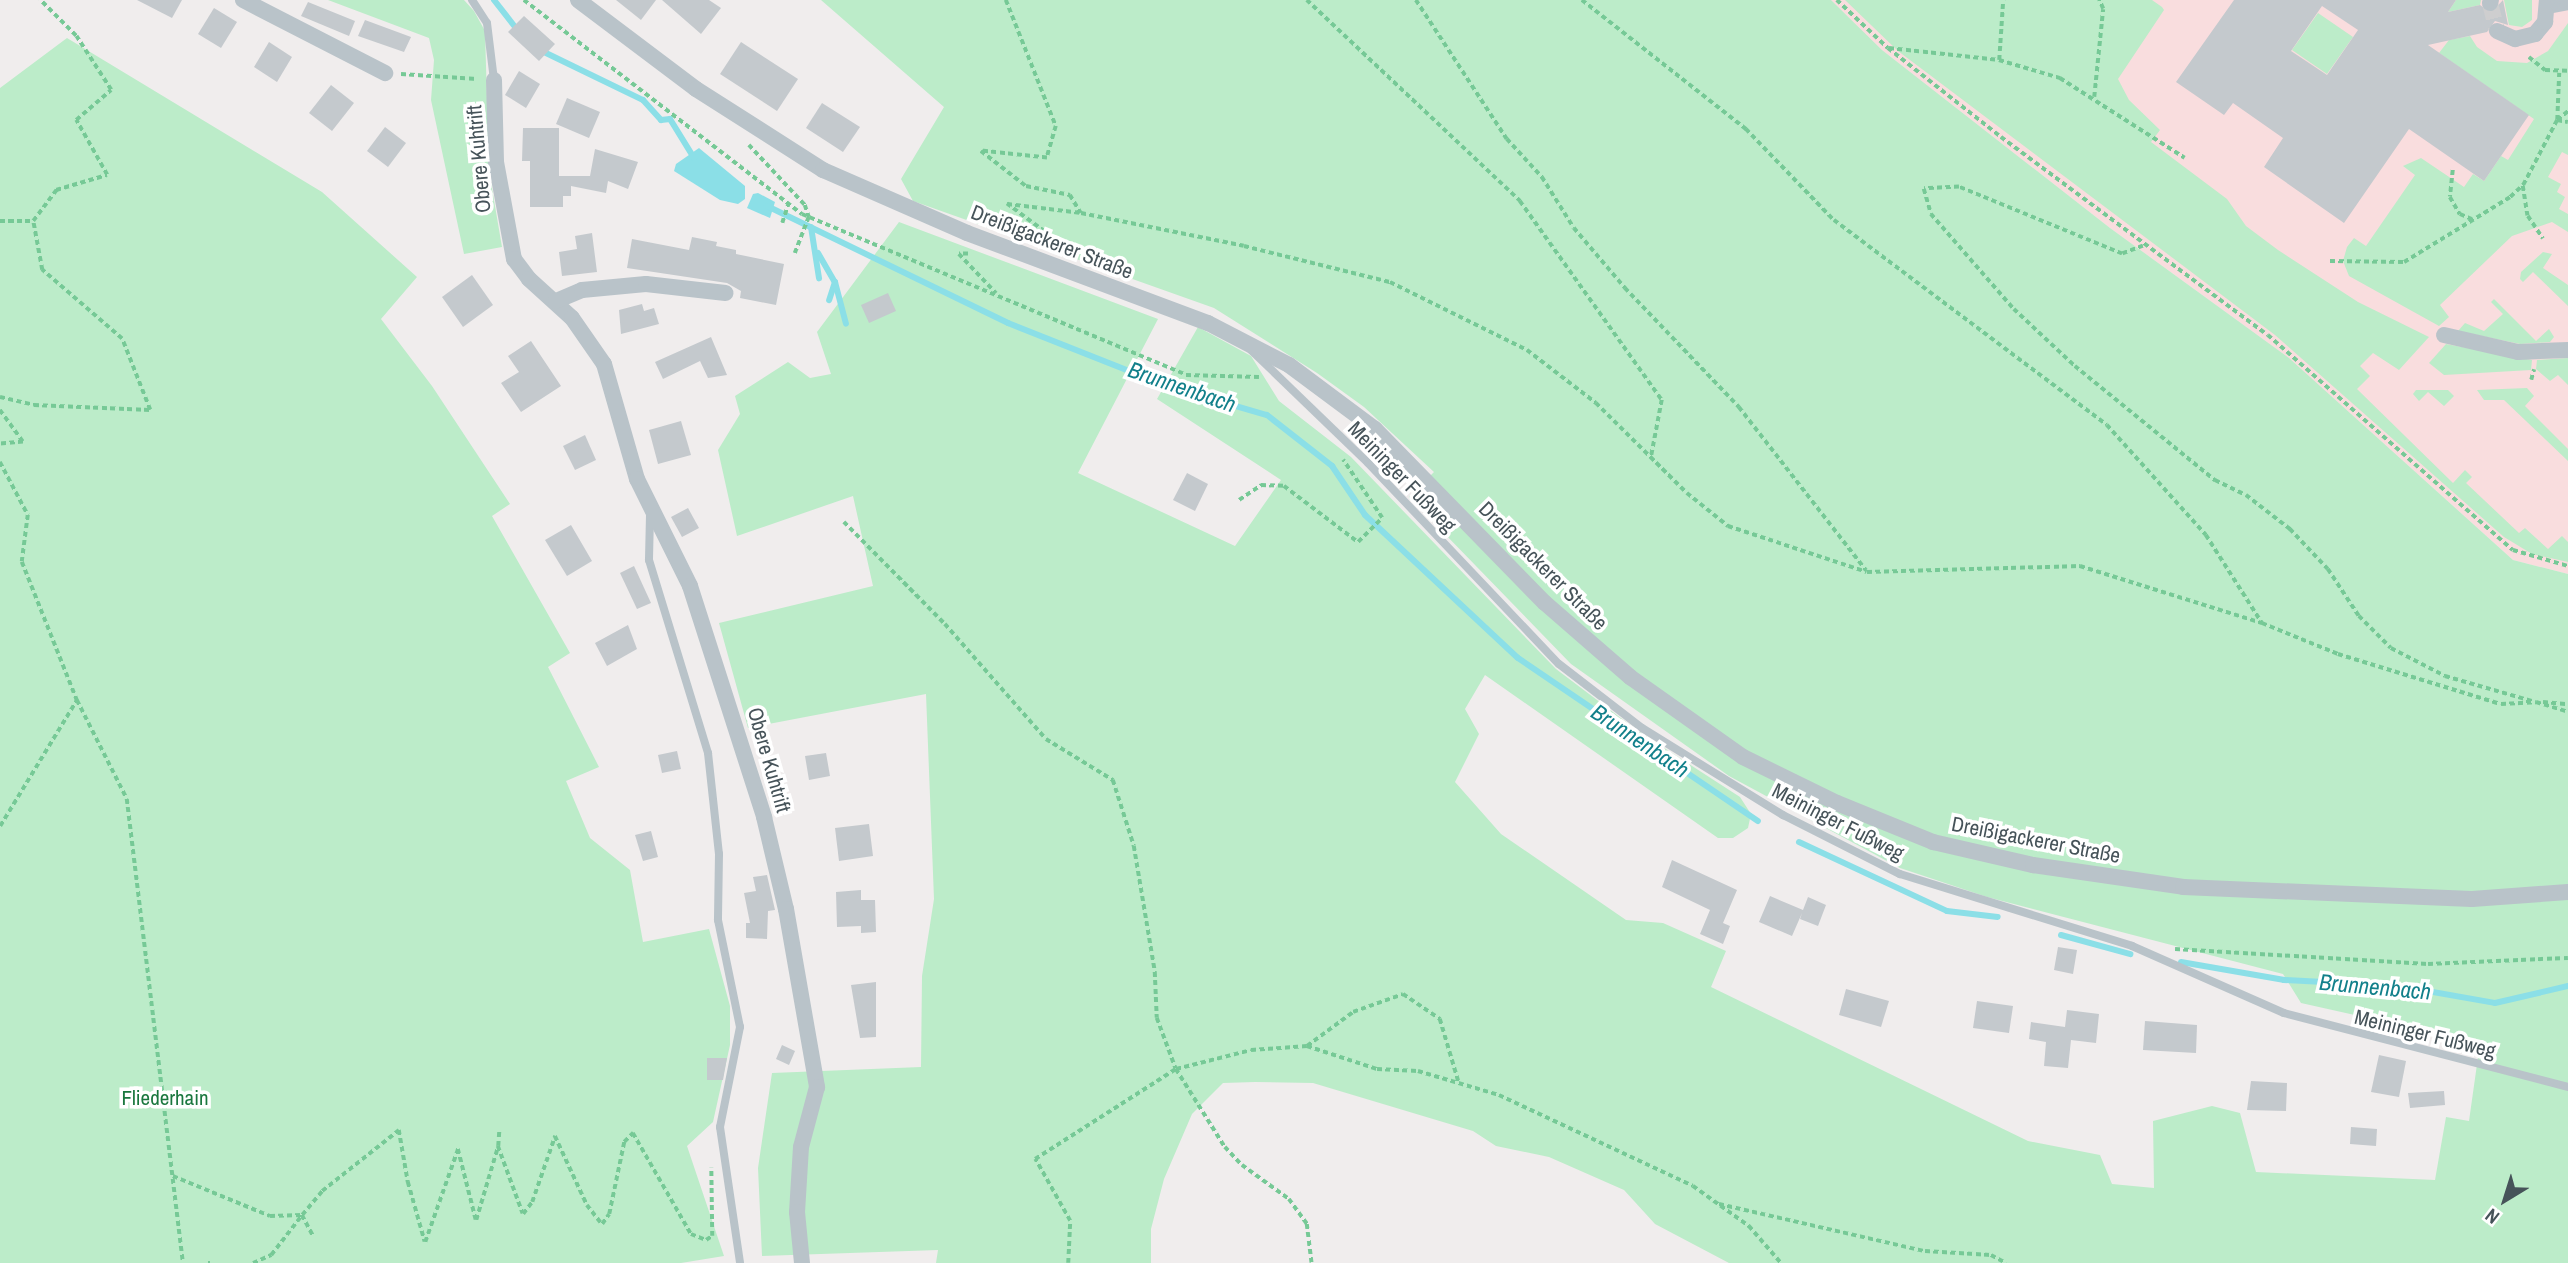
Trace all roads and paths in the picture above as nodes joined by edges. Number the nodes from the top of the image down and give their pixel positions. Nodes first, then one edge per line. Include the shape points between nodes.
1 (40, 0) edge
2 (243, 0) edge
3 (472, 0) edge
4 (524, 0) edge
5 (578, 0) edge
6 (1006, 0) edge
7 (1307, 0) edge
8 (1416, 0) edge
9 (1582, 0) edge
10 (1837, 0) edge
11 (2003, 0) edge
12 (2099, 0) edge
13 (2568, 2) edge
14 (2547, 3) edge
15 (2497, 30) dead end
16 (1888, 48) junction
17 (2529, 57) dead end
18 (1999, 60) junction
19 (2568, 71) edge
20 (385, 73) joint
21 (2559, 74) junction
22 (494, 80) junction
23 (2094, 97) junction
24 (2568, 111) edge
25 (2557, 120) junction
26 (2568, 122) edge
27 (745, 138) dead end
28 (2185, 158) dead end
29 (2453, 170) dead end
30 (2523, 185) junction
31 (788, 205) junction
32 (1081, 213) junction
33 (809, 217) junction
34 (2472, 219) junction
35 (0, 221) edge
36 (33, 221) junction
37 (782, 223) dead end
38 (2543, 238) dead end
39 (2143, 246) junction
40 (795, 253) dead end
41 (982, 258) dead end
42 (1083, 261) dead end
43 (2330, 261) dead end
44 (724, 293) dead end
45 (997, 295) junction
46 (556, 301) junction
47 (2444, 335) dead end
48 (1238, 337) junction
49 (2568, 351) edge
50 (1245, 378) dead end
51 (0, 397) edge
52 (0, 410) edge
53 (0, 444) edge
54 (1337, 451) dead end
55 (1651, 458) junction
56 (0, 462) edge
57 (1239, 500) dead end
58 (650, 512) junction
59 (844, 522) dead end
60 (2568, 566) edge
61 (1867, 572) junction
62 (2262, 624) junction
63 (76, 700) junction
64 (2536, 702) junction
65 (2568, 704) edge
66 (2568, 712) edge
67 (0, 825) edge
68 (2568, 891) edge
69 (2172, 948) dead end
70 (2568, 958) edge
71 (1307, 1046) junction
72 (1176, 1069) junction
73 (1459, 1083) junction
74 (2568, 1087) edge
75 (499, 1130) dead end
76 (498, 1146) junction
77 (710, 1157) dead end
78 (173, 1176) junction
79 (1717, 1203) junction
80 (302, 1215) junction
81 (313, 1236) dead end
82 (183, 1263) edge
83 (253, 1263) edge
84 (740, 1263) edge
85 (802, 1263) edge
86 (1068, 1263) edge
87 (1312, 1263) edge
88 (1781, 1263) edge
89 (2006, 1263) edge

1 - 36 path via 76,36 111,90 76,120 107,176 56,190
2 - 20 street
3 - 22 lane, Obere Kuhtrift via 487,23
4 - 31 path
5 - 48 street, Dreißigackerer Straße via 696,89 823,170 954,228
6 - 32 path via 1056,126 1046,158 981,151 1026,186 1070,195
7 - 55 path via 1520,201 1662,400
8 - 61 path via 1507,139 1542,177 1574,228 1740,407
9 - 62 path via 1746,129 1834,220 2107,425 2206,535
10 - 16 path
11 - 18 path
12 - 23 path via 2103,9
13 - 14 street
14 - 15 street via 2545,22 2535,34 2515,38
16 - 18 path
16 - 39 path
17 - 21 path
18 - 23 path via 2060,78
19 - 21 path
20 - 22 path
21 - 25 path
22 - 46 street, Obere Kuhtrift via 496,162 514,259 529,279
23 - 28 path
24 - 25 path
25 - 26 path
25 - 30 path
27 - 33 path via 799,195
29 - 34 path via 2452,203 2460,214
30 - 34 path via 2496,208
30 - 38 path via 2528,216
31 - 33 path
31 - 37 path
32 - 42 path via 1007,204
32 - 55 path via 1390,282 1527,350 1596,403
33 - 40 path
33 - 45 path
34 - 43 path via 2459,232 2404,262
35 - 36 path
36 - 51 path via 42,270 122,339 150,410 34,405
39 - 60 path via 2268,335 2513,550
39 - 64 path via 2122,254 1959,187 1924,189 1931,214 2014,309 2215,480 2246,495 2290,529 2328,569 2359,616 2391,648 2445,676
41 - 45 path via 959,254
44 - 46 street via 646,284 582,290
45 - 50 path via 1186,375
46 - 58 street, Obere Kuhtrift via 604,364
47 - 49 street via 2518,352
48 - 68 street, Dreißigackerer Straße via 1289,365 1375,429 1545,603 1708,736 1766,769 1888,825 1933,842 2033,865 2183,887 2472,899
48 - 74 lane, Meininger Fußweg via 1368,463 1559,664 1642,728 1783,815 1900,874 2132,946 2284,1013
52 - 53 path via 23,442
54 - 57 path via 1382,518 1358,542 1284,486 1261,485
55 - 61 path via 1728,526
56 - 63 path via 28,516 22,562
58 - 84 lane via 649,560 708,753 719,854 718,920 740,1027 720,1127
58 - 85 street, Obere Kuhtrift via 671,544 695,598 764,817 786,909 817,1087 801,1147 797,1212
59 - 72 path via 945,624 1046,739 1113,780 1134,846 1155,972 1157,1018
61 - 62 path via 2080,566
62 - 64 path via 2338,654 2501,704
63 - 67 path
63 - 78 path via 127,799
64 - 65 path
64 - 66 path
69 - 70 path via 2428,964
71 - 72 path via 1251,1050
71 - 73 path via 1377,1069 1418,1071
71 - 73 path via 1353,1012 1403,994 1440,1019
72 - 86 path via 1035,1159 1070,1222
72 - 87 path via 1225,1147 1241,1165 1290,1199 1307,1224
73 - 79 path via 1499,1095 1693,1186
75 - 76 path
76 - 77 path via 523,1214 532,1202 555,1136 587,1205 602,1224 609,1214 624,1142 633,1133 691,1234 706,1240 712,1236
76 - 80 path via 479,1220 469,1208 458,1149 425,1242 408,1182 400,1130 322,1191
78 - 80 path via 270,1216
78 - 82 path
79 - 88 path via 1748,1226
79 - 89 path via 1925,1251 1991,1255
80 - 81 path
80 - 83 path via 271,1255

